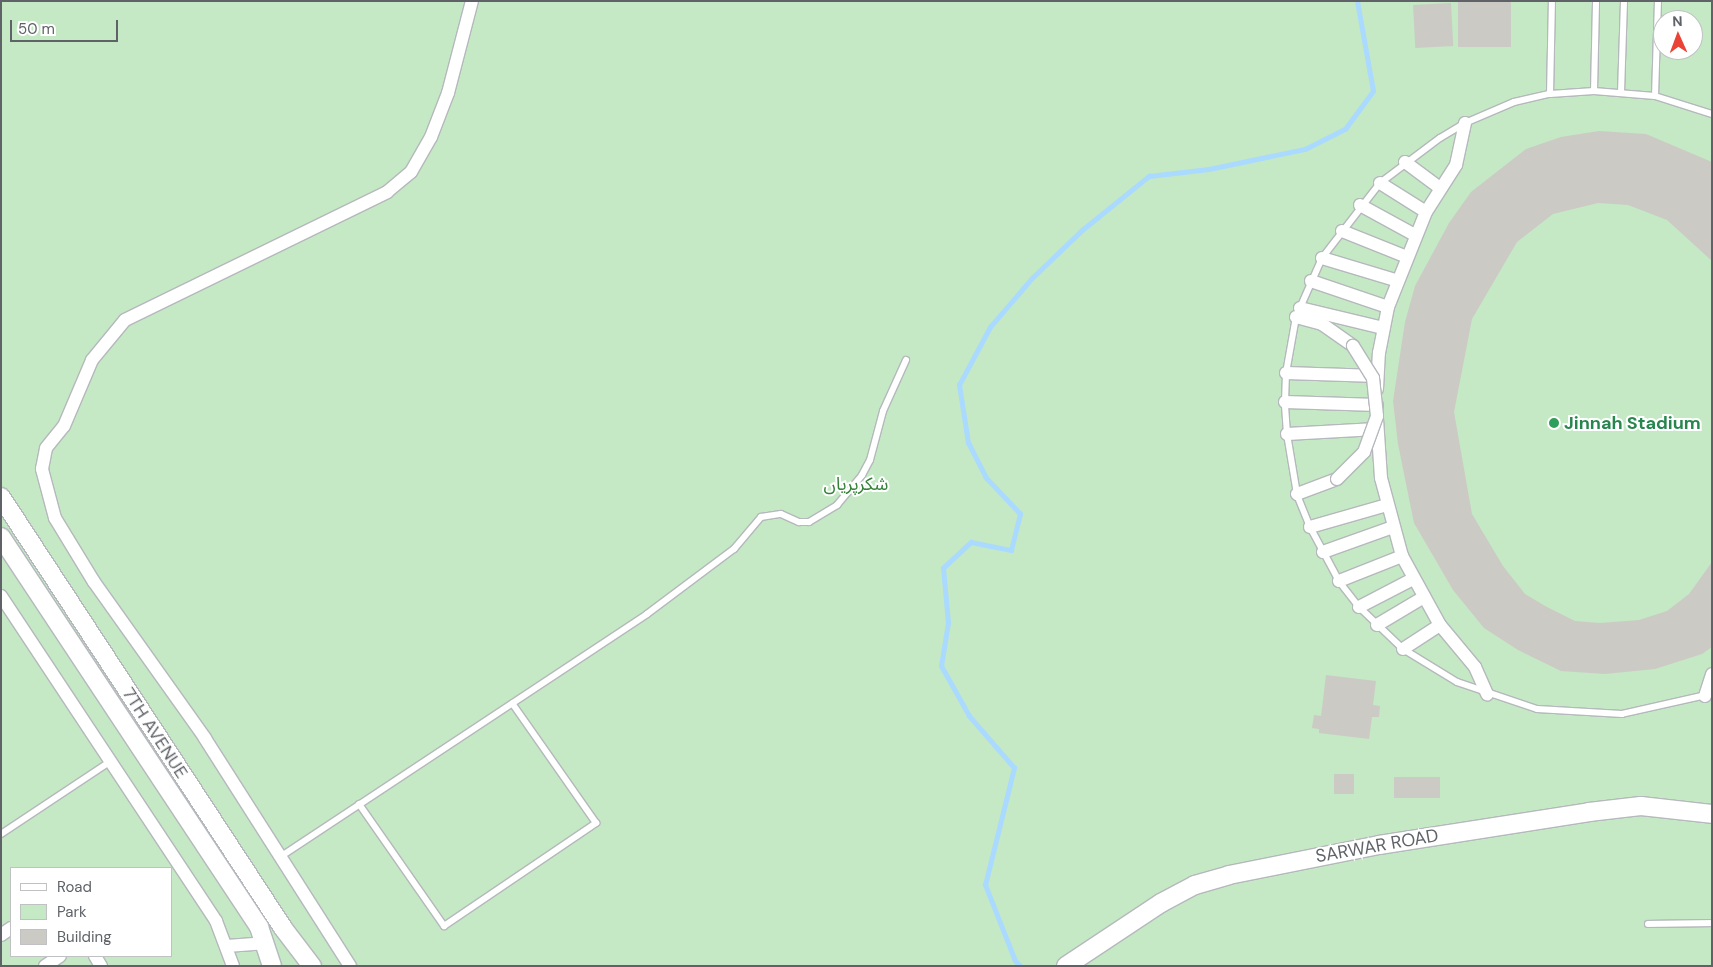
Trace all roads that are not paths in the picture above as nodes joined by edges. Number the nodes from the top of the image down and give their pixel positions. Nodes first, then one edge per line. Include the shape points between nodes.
1 (472, 1) edge
2 (1552, 1) edge
3 (1596, 1) edge
4 (1624, 1) edge
5 (1658, 1) edge
6 (1594, 91) junction
7 (1621, 92) junction
8 (1550, 94) junction
9 (1655, 96) junction
10 (1712, 114) edge
11 (1465, 123) junction
12 (1405, 162) junction
13 (1380, 183) junction
14 (1440, 188) junction
15 (1360, 205) junction
16 (1426, 212) junction
17 (1342, 231) junction
18 (1415, 235) junction
19 (1407, 257) junction
20 (1322, 258) junction
21 (1398, 281) junction
22 (1311, 282) junction
23 (1388, 307) junction
24 (1298, 313) junction
25 (1383, 328) junction
26 (906, 360) dead end
27 (1286, 373) junction
28 (1377, 376) junction
29 (1285, 402) junction
30 (1377, 405) junction
31 (1376, 429) junction
32 (1287, 434) junction
33 (1297, 494) junction
34 (1, 497) edge
35 (1387, 505) junction
36 (1310, 527) junction
37 (1393, 527) junction
38 (1, 537) edge
39 (1323, 552) junction
40 (1402, 556) junction
41 (1413, 579) junction
42 (1340, 581) junction
43 (1, 596) edge
44 (1424, 597) junction
45 (1359, 607) junction
46 (1377, 625) junction
47 (1440, 625) junction
48 (1403, 649) junction
49 (1712, 674) edge
50 (1486, 694) junction
51 (1708, 694) edge
52 (512, 703) junction
53 (111, 761) junction
54 (359, 804) junction
55 (1712, 814) edge
56 (1, 834) edge
57 (280, 857) junction
58 (1712, 922) edge
59 (1648, 924) dead end
60 (268, 943) junction
61 (227, 946) junction
62 (58, 957) edge
63 (45, 966) edge
64 (233, 966) edge
65 (272, 966) edge
66 (312, 966) edge
67 (350, 966) edge
68 (1066, 966) edge

1 - 57 street via 448,93 431,137 411,172 387,192 125,320 92,360 64,426 46,448 42,469 46,492 66,537 94,582 205,738
2 - 8 lane
3 - 6 lane
4 - 7 lane
5 - 9 lane
6 - 7 lane
6 - 8 lane
7 - 9 lane
8 - 11 lane via 1514,102
9 - 10 lane
11 - 12 lane
11 - 14 street via 1456,165
12 - 13 lane
12 - 14 street
13 - 15 lane
13 - 16 street
14 - 16 street
15 - 17 lane
15 - 18 street
16 - 18 street
17 - 19 street
17 - 20 lane
18 - 19 street
19 - 21 street
20 - 21 street
20 - 22 lane
21 - 23 street
22 - 23 street
22 - 24 lane
23 - 25 street
24 - 25 street
24 - 27 lane
24 - 33 street, bridge via 1322,324 1353,346 1373,378 1377,416 1364,452 1337,479
25 - 28 street
26 - 52 lane via 892,387 866,468 837,505 810,522 799,522 781,514 761,517 734,549 647,614
27 - 28 street
27 - 29 lane
28 - 30 street
29 - 30 street
29 - 32 lane
30 - 31 street
31 - 32 street
31 - 35 street
32 - 33 lane
33 - 36 lane
34 - 66 street, 7TH AVENUE via 283,928
35 - 36 street
35 - 37 street
36 - 39 lane
37 - 39 street
37 - 40 street
38 - 60 street, 7TH AVENUE
39 - 42 lane
40 - 41 street
40 - 42 street
41 - 44 street
41 - 45 street
42 - 45 lane
43 - 53 street
44 - 46 street
44 - 47 street
45 - 46 lane
46 - 48 lane
47 - 48 street
47 - 50 street via 1474,667
48 - 50 lane via 1457,682
49 - 51 street
50 - 51 lane via 1537,709 1622,714
52 - 54 lane
52 - 54 lane via 596,823 444,926
53 - 56 lane
53 - 61 street via 216,921
54 - 57 lane
55 - 68 street, SARWAR ROAD via 1640,806 1589,812 1388,843 1238,873 1186,890
57 - 67 street
58 - 59 lane
60 - 61 street
60 - 65 street, 7TH AVENUE
61 - 64 street
62 - 63 street

